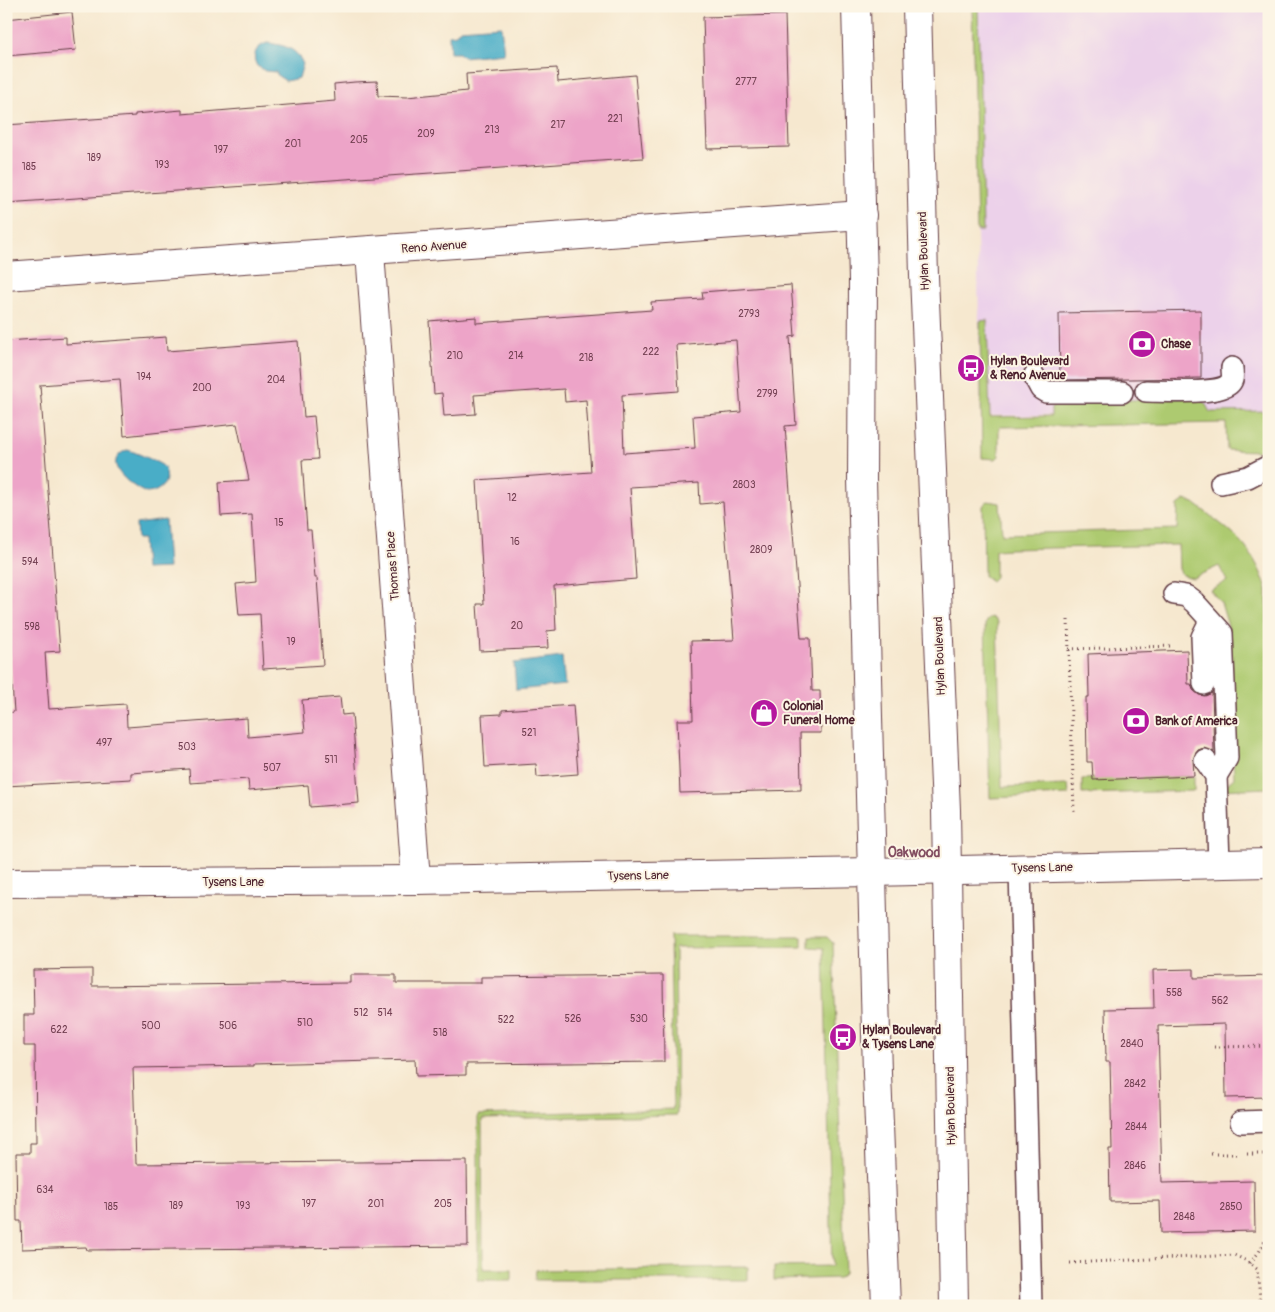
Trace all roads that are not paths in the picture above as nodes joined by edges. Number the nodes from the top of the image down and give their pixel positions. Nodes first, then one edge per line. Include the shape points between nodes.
1 (856, 6) edge
2 (917, 6) edge
3 (862, 215) junction
4 (370, 252) junction
5 (6, 276) edge
6 (1232, 368) dead end
7 (1034, 376) dead end
8 (1146, 391) dead end
9 (1122, 392) dead end
10 (1269, 466) edge
11 (1221, 483) dead end
12 (1174, 594) dead end
13 (1210, 621) junction
14 (1204, 684) dead end
15 (1219, 863) junction
16 (1269, 863) edge
17 (1020, 869) junction
18 (947, 870) junction
19 (872, 872) junction
20 (416, 880) junction
21 (6, 883) edge
22 (1269, 1121) edge
23 (1241, 1122) dead end
24 (886, 1306) edge
25 (954, 1306) edge
26 (1031, 1306) edge

1 - 3 street
2 - 18 street, Hylan Boulevard
3 - 4 street, Reno Avenue
3 - 19 street via 862,479
4 - 5 street, Reno Avenue
4 - 20 street, Thomas Place
6 - 8 lane via 1230,384 1219,389
7 - 9 lane via 1046,392
10 - 11 lane via 1248,477
12 - 13 lane via 1186,596 1204,610
13 - 14 lane via 1202,637
13 - 15 lane via 1222,633 1227,758 1210,768
15 - 16 street, Tysens Lane
15 - 17 street, Tysens Lane
17 - 18 street, Tysens Lane
17 - 26 lane
18 - 19 street, Tysens Lane
18 - 25 street, Hylan Boulevard
19 - 20 street, Tysens Lane
19 - 24 street
20 - 21 street, Tysens Lane
22 - 23 lane

